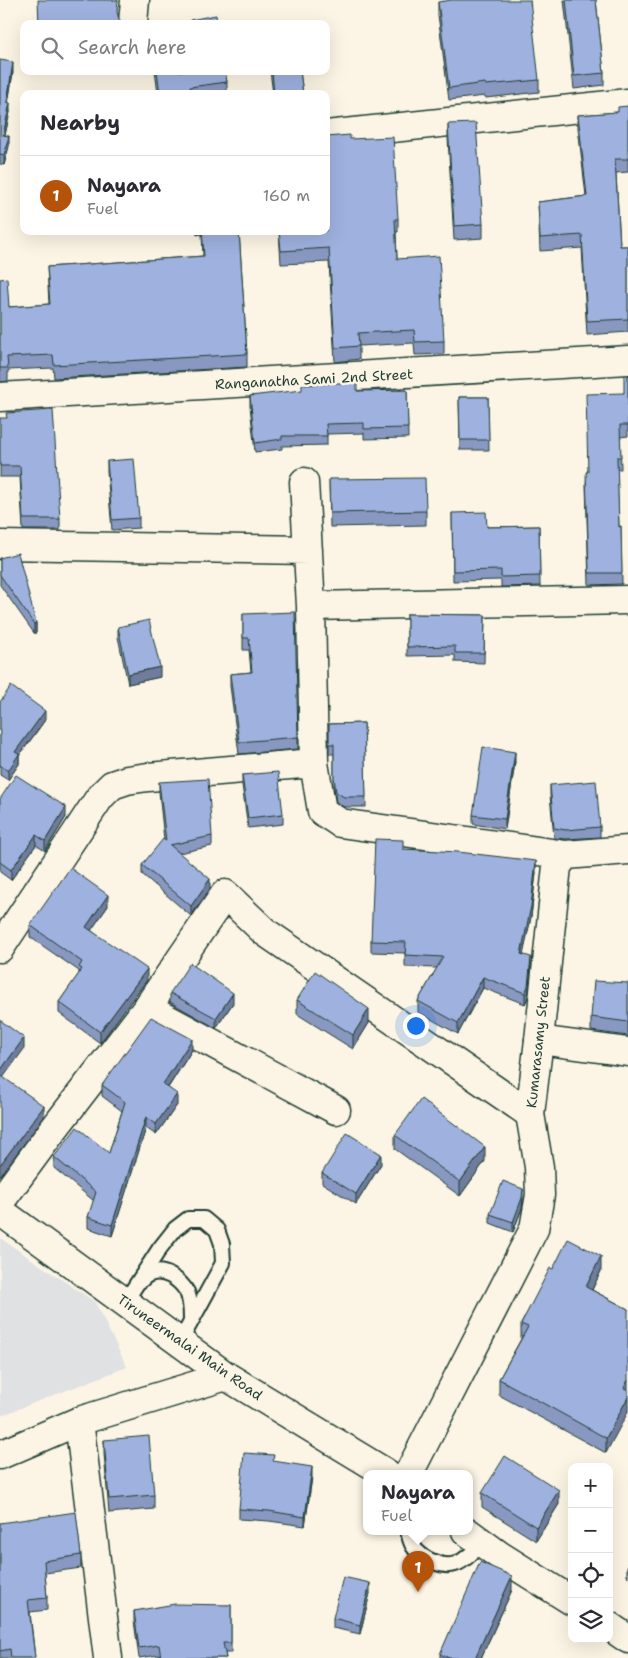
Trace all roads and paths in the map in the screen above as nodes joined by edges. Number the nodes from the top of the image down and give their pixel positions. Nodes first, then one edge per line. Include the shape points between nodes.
1 (628, 103) edge
2 (330, 135) edge
3 (628, 360) edge
4 (0, 398) edge
5 (304, 482) dead end
6 (0, 545) edge
7 (308, 550) junction
8 (628, 600) edge
9 (311, 606) junction
10 (314, 763) junction
11 (628, 850) edge
12 (566, 855) junction
13 (0, 948) edge
14 (147, 1008) junction
15 (540, 1040) junction
16 (628, 1052) edge
17 (336, 1110) dead end
18 (530, 1114) junction
19 (0, 1202) edge
20 (0, 1211) edge
21 (132, 1292) junction
22 (186, 1331) junction
23 (226, 1376) junction
24 (79, 1420) junction
25 (0, 1455) edge
26 (381, 1470) edge
27 (411, 1470) edge
28 (409, 1535) edge
29 (482, 1543) edge
30 (568, 1598) edge
31 (613, 1629) edge
32 (628, 1639) edge
33 (108, 1658) edge

1 - 2 street
3 - 4 street, Ranganatha Sami 2nd Street
5 - 7 street
6 - 7 street
7 - 9 street
8 - 9 street
9 - 10 street
10 - 12 street via 322,811 340,823
10 - 13 street via 148,777 112,785 100,797
11 - 12 street
12 - 15 street, Kumarasamy Street via 557,866
14 - 17 street
14 - 18 street via 225,894 265,932
14 - 19 street
15 - 16 street
15 - 18 street, Kumarasamy Street
18 - 27 street, Kumarasamy Street via 540,1167 540,1196 534,1229
20 - 21 street, Tiruneermalai Main Road
21 - 22 street, Tiruneermalai Main Road
21 - 22 lane via 150,1273 164,1272 177,1280 190,1303
21 - 22 lane via 175,1229 188,1219 204,1219 217,1230 223,1263
22 - 23 street, Tiruneermalai Main Road
23 - 24 street
23 - 26 street, Tiruneermalai Main Road
24 - 25 street
24 - 33 street
28 - 29 lane via 418,1553 449,1566 458,1563
29 - 30 street
31 - 32 street

